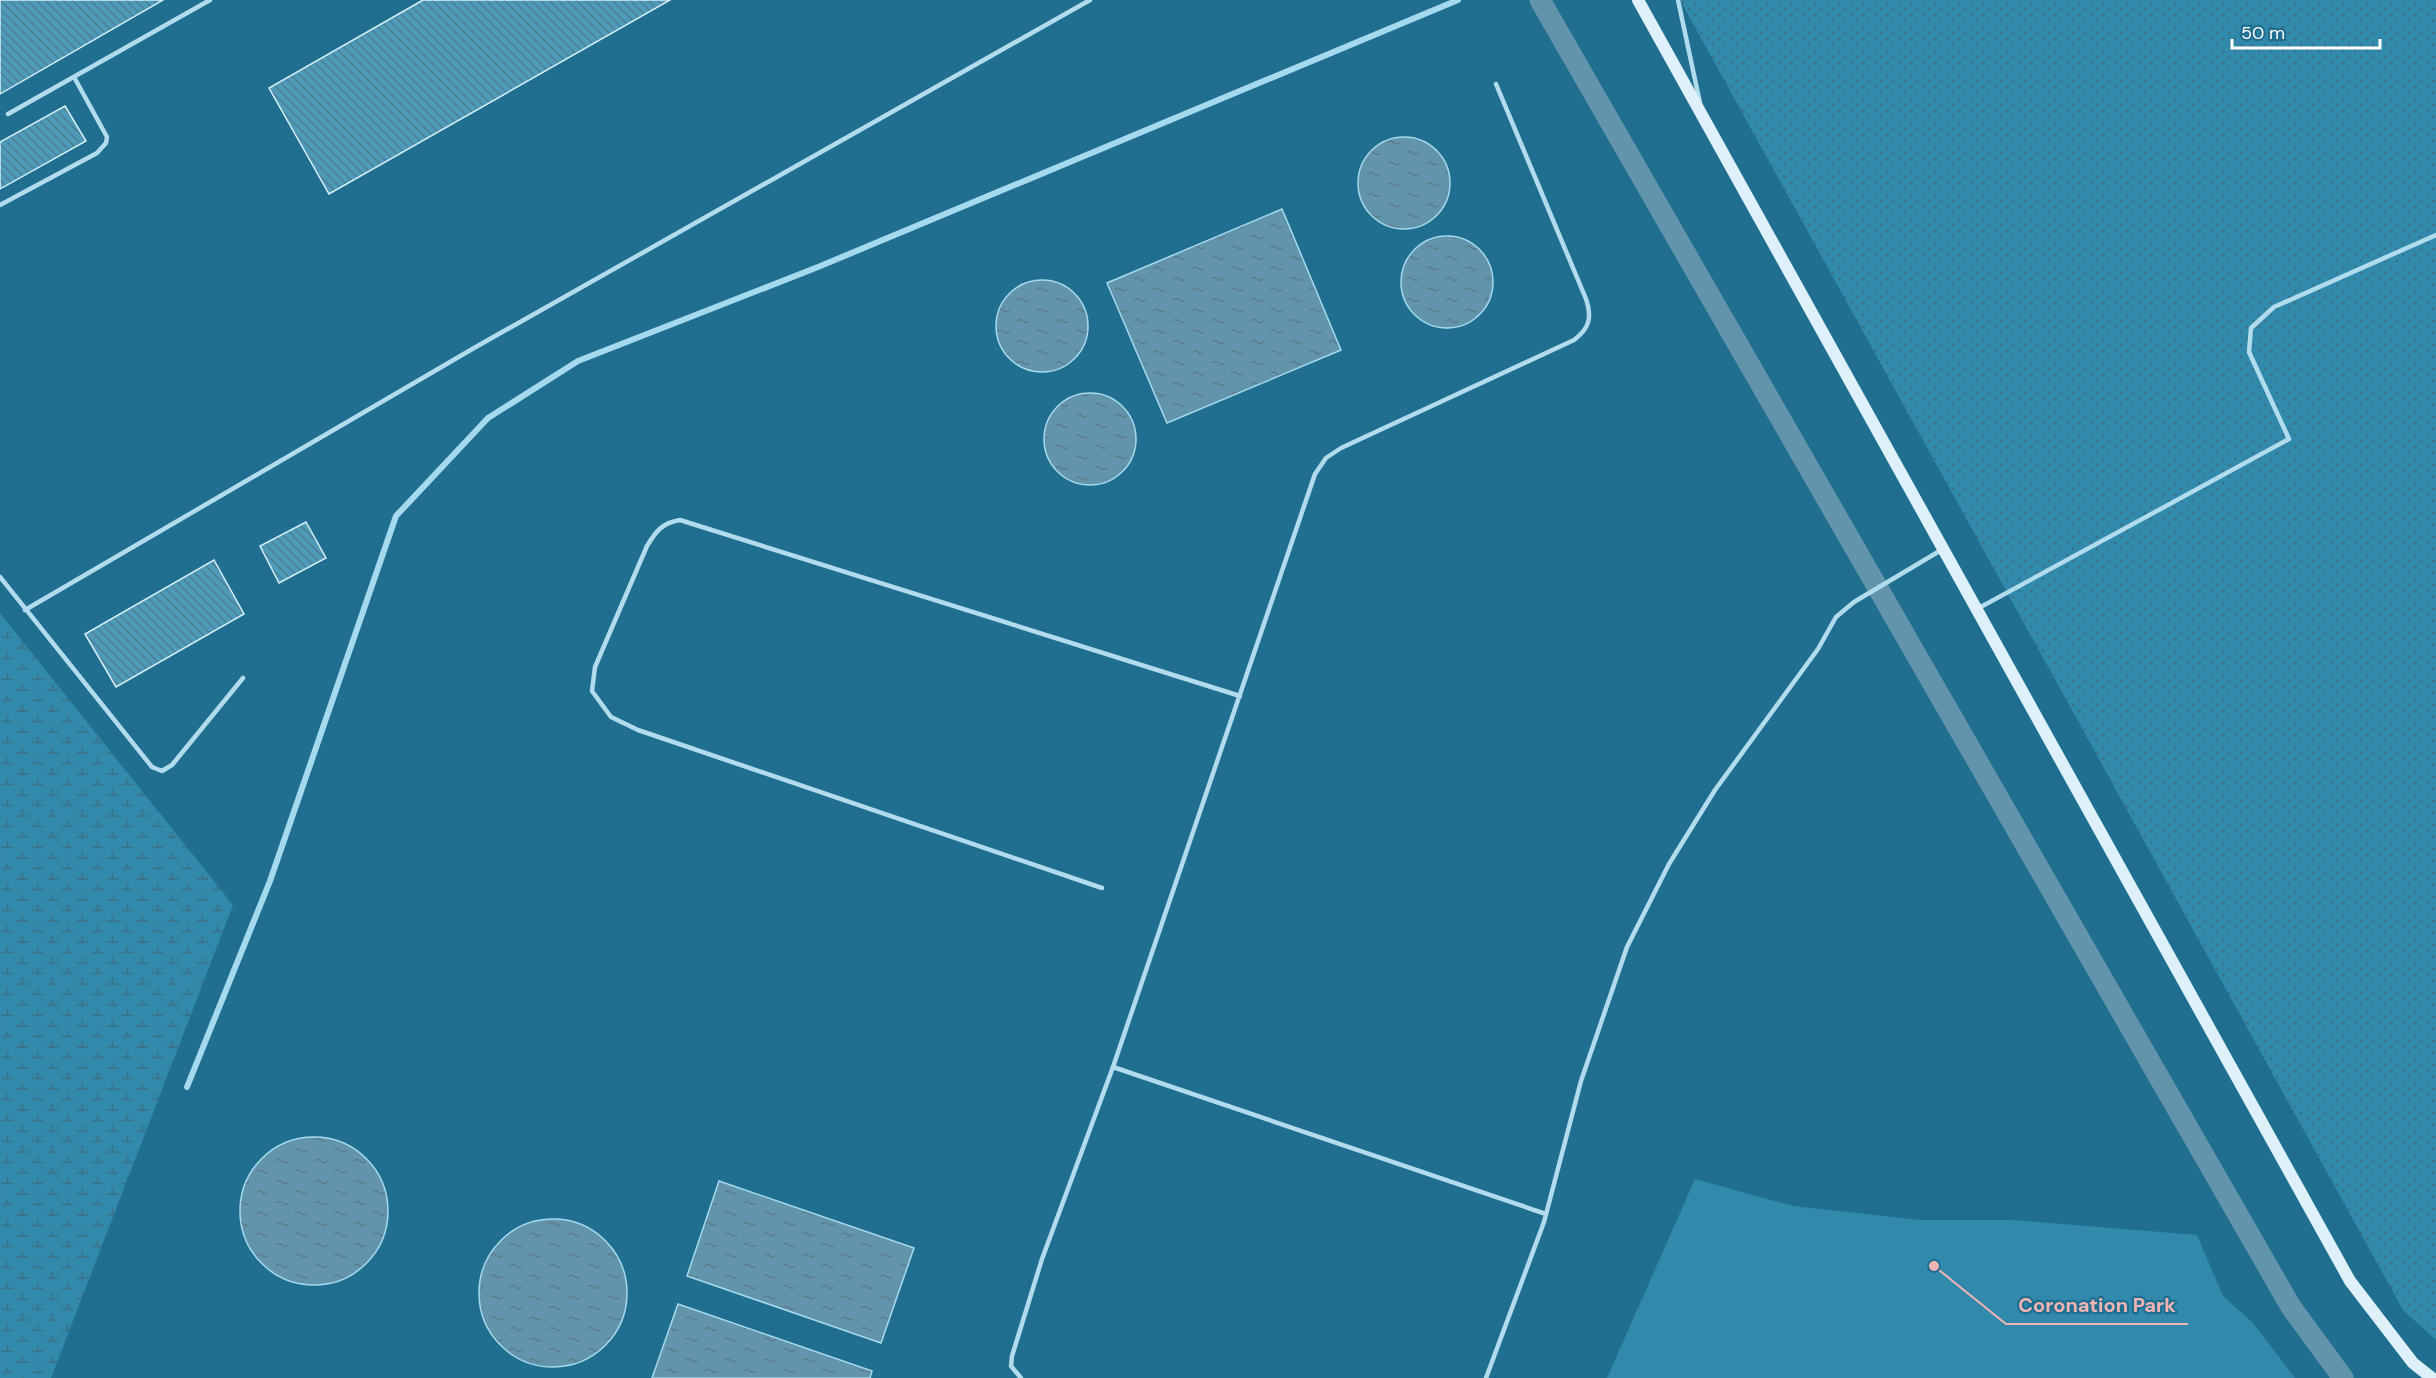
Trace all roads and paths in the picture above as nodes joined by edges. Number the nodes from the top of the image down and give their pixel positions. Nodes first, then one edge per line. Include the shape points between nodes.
1 (210, 0) edge
2 (1090, 0) edge
3 (1638, 0) edge
4 (1678, 0) edge
5 (74, 77) junction
6 (1496, 84) dead end
7 (8, 114) dead end
8 (1703, 117) junction
9 (0, 205) edge
10 (2436, 235) edge
11 (1944, 549) junction
12 (0, 577) edge
13 (1977, 609) junction
14 (25, 610) junction
15 (243, 678) dead end
16 (1240, 696) junction
17 (1102, 888) dead end
18 (1113, 1067) junction
19 (1546, 1214) junction
20 (1021, 1378) edge
21 (1486, 1378) edge
22 (2432, 1378) edge

1 - 5 lane
2 - 14 lane via 474,348
3 - 8 street
4 - 8 lane
5 - 7 lane
5 - 9 lane via 107,137 106,143 97,153
6 - 16 lane via 1586,299 1590,321 1574,340 1326,458 1315,474
8 - 11 street
10 - 13 lane via 2274,307 2251,328 2249,352 2289,440
11 - 13 street
11 - 19 lane via 1854,602 1836,617 1818,649 1715,790 1669,864 1627,947 1581,1081
12 - 14 lane
13 - 22 street via 2350,1281 2413,1362
14 - 15 lane via 157,770 172,765
16 - 17 lane via 680,520 662,525 656,532 594,667 592,691 611,717 638,730
16 - 18 lane
18 - 19 lane
18 - 20 lane via 1042,1259 1012,1356 1011,1366
19 - 21 lane

